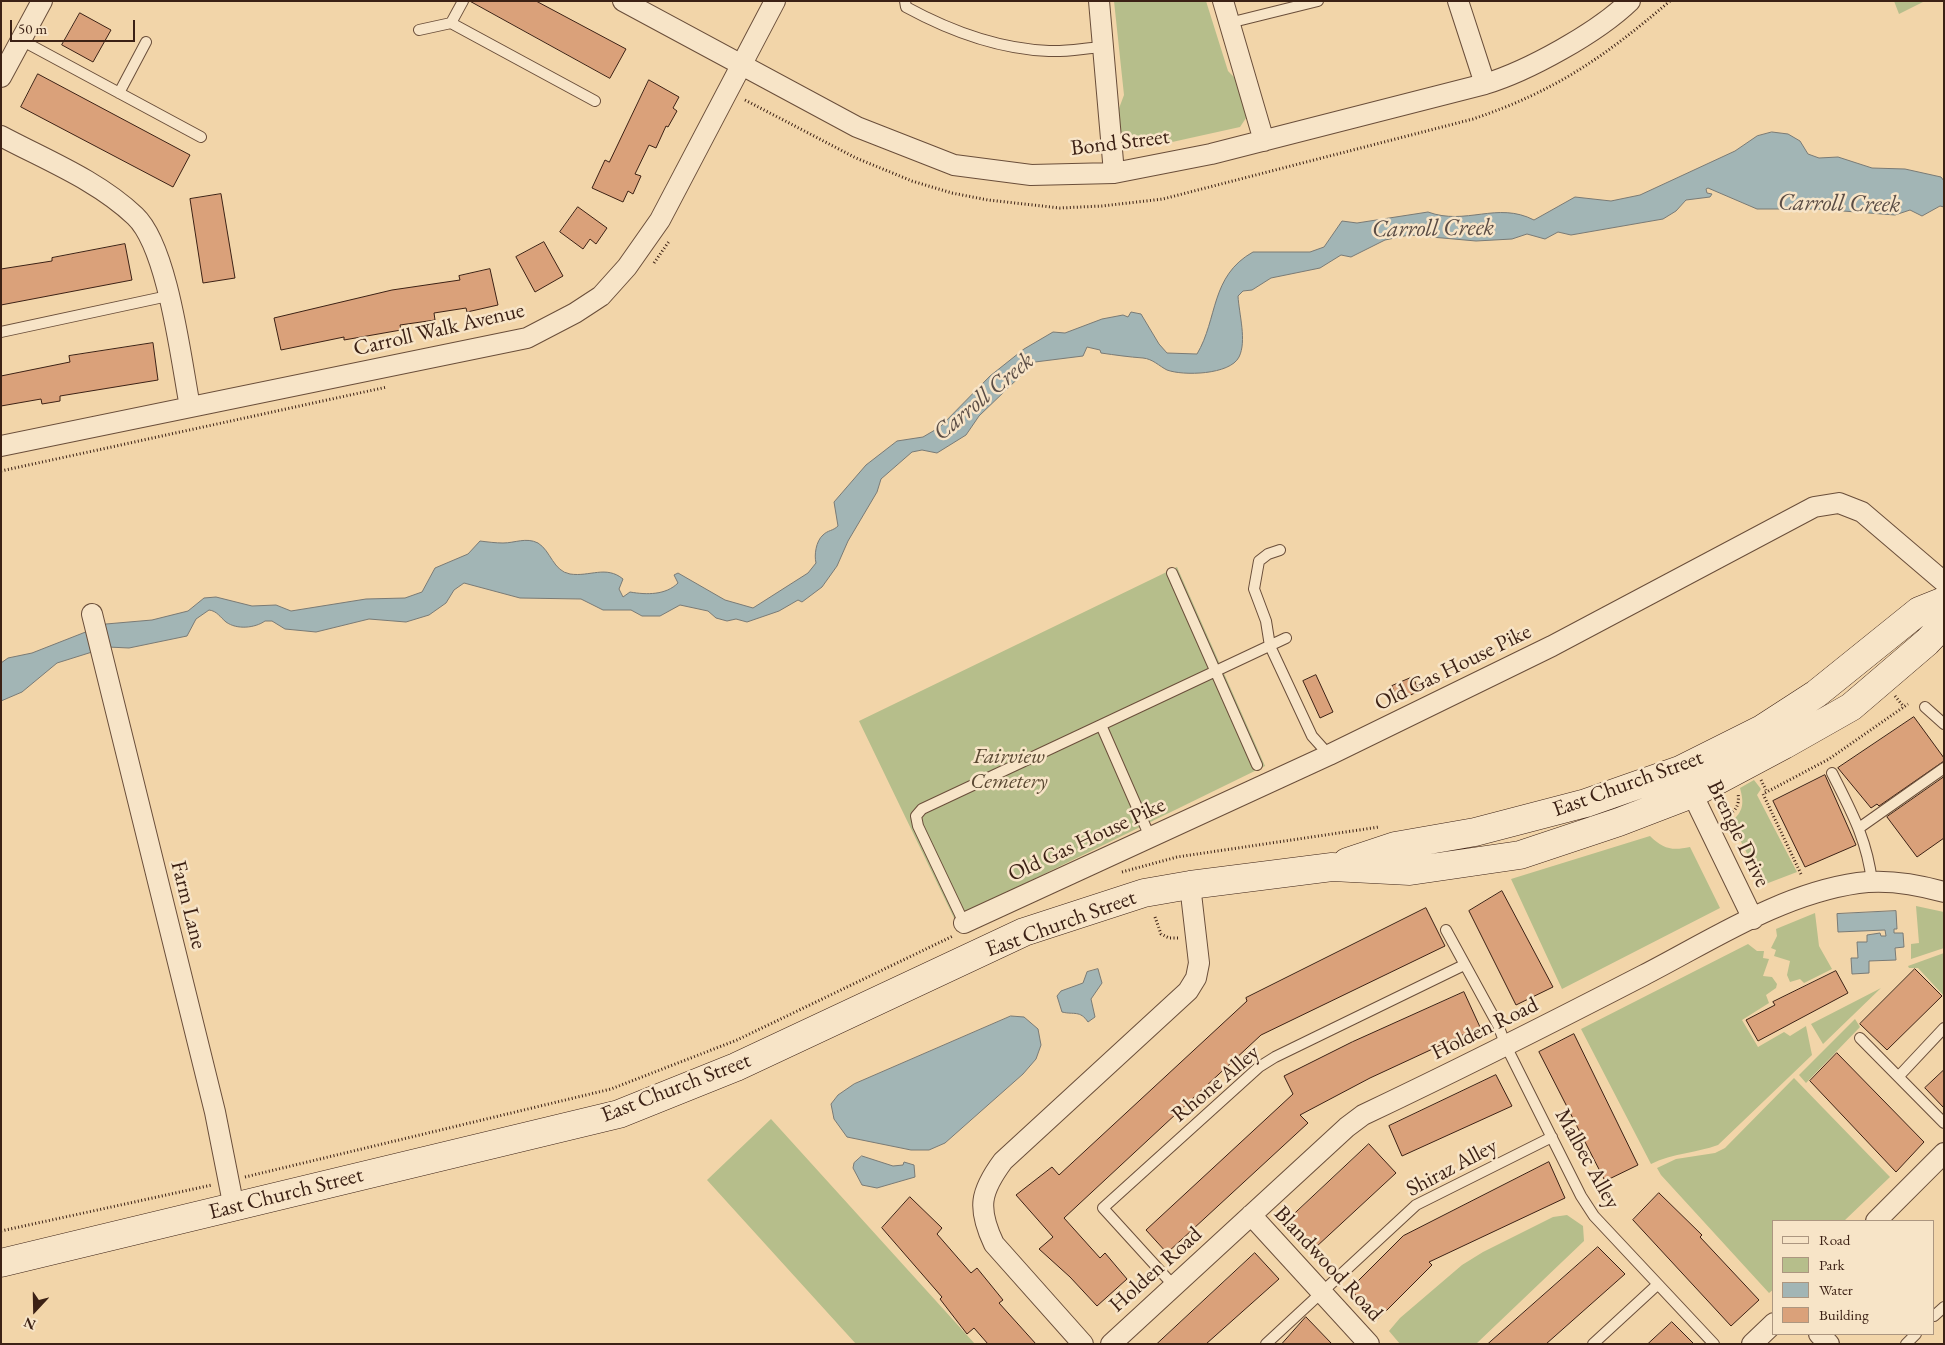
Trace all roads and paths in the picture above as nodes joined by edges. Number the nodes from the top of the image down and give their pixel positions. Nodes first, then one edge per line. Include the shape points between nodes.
1 (42, 1) edge
2 (463, 1) edge
3 (623, 1) edge
4 (775, 1) edge
5 (905, 1) edge
6 (1099, 1) edge
7 (1223, 1) edge
8 (1318, 1) edge
9 (1458, 1) edge
10 (1630, 1) edge
11 (451, 23) junction
12 (1229, 23) junction
13 (419, 30) dead end
14 (21, 40) junction
15 (146, 42) dead end
16 (1103, 47) junction
17 (742, 65) junction
18 (1, 77) edge
19 (1485, 84) junction
20 (119, 93) junction
21 (595, 101) dead end
22 (1, 136) edge
23 (201, 137) dead end
24 (1264, 140) junction
25 (1114, 173) junction
26 (168, 296) junction
27 (1, 332) edge
28 (190, 407) junction
29 (1, 446) edge
30 (1280, 550) dead end
31 (1172, 573) dead end
32 (1944, 582) edge
33 (1944, 601) edge
34 (92, 614) dead end
35 (1944, 624) edge
36 (1286, 638) dead end
37 (1270, 646) junction
38 (1215, 671) junction
39 (1908, 704) dead end
40 (1926, 707) dead end
41 (1944, 724) edge
42 (1101, 725) junction
43 (1329, 756) junction
44 (1257, 765) dead end
45 (1944, 768) edge
46 (1832, 774) dead end
47 (1686, 782) junction
48 (1737, 790) dead end
49 (1724, 818) dead end
50 (1859, 828) junction
51 (1150, 837) junction
52 (1801, 874) dead end
53 (1872, 882) junction
54 (1190, 885) junction
55 (1944, 892) edge
56 (1155, 917) dead end
57 (1754, 919) junction
58 (964, 923) joint
59 (1446, 930) dead end
60 (1181, 938) dead end
61 (1464, 965) junction
62 (1944, 1028) edge
63 (1860, 1038) dead end
64 (1506, 1046) junction
65 (1899, 1076) junction
66 (1944, 1123) edge
67 (1552, 1136) junction
68 (1944, 1153) edge
69 (218, 1183) dead end
70 (234, 1208) junction
71 (1251, 1216) junction
72 (1877, 1220) edge
73 (1, 1231) edge
74 (1, 1263) edge
75 (1657, 1285) junction
76 (1174, 1286) junction
77 (1322, 1292) junction
78 (1772, 1325) edge
79 (1915, 1335) edge
80 (1083, 1344) edge
81 (1111, 1344) edge
82 (1266, 1344) edge
83 (1369, 1344) edge
84 (1593, 1344) edge
85 (1714, 1344) edge
86 (1752, 1344) edge
87 (1906, 1344) edge

1 - 14 street
2 - 11 lane
3 - 17 street, Bond Street
4 - 17 street, Carroll Walk Avenue
5 - 16 lane via 906,8 939,25 992,42 1049,51
6 - 16 street
7 - 12 street
8 - 12 lane
9 - 19 street
10 - 19 street, Bond Street via 1612,19 1512,76
11 - 13 lane
11 - 21 lane
12 - 24 street
14 - 18 street
14 - 20 lane
15 - 20 lane
16 - 25 street
17 - 25 street, Bond Street via 857,127 954,165 1031,175
17 - 28 street, Carroll Walk Avenue via 660,220 627,268 601,296 575,313 527,338
19 - 24 street, Bond Street
20 - 23 lane
22 - 26 street via 100,188 136,217 154,244
24 - 25 street, Bond Street
26 - 27 lane
26 - 28 street
28 - 29 street, Carroll Walk Avenue
30 - 37 lane via 1259,561 1254,589 1266,621
31 - 38 lane
32 - 43 street, Old Gas House Pike via 1862,512 1838,503 1814,507 1552,646
33 - 47 main road, East Church Street via 1919,611 1816,694
34 - 70 street, Farm Lane via 215,1112
35 - 47 main road, East Church Street via 1851,707
36 - 37 lane
37 - 38 lane
37 - 43 lane via 1312,736
38 - 42 lane
38 - 44 lane
39 - 52 path via 1829,759 1763,794
40 - 41 lane
42 - 51 lane
42 - 58 lane via 922,809 916,816
43 - 51 street, Old Gas House Pike
45 - 50 lane
46 - 50 lane
47 - 54 main road, East Church Street via 1619,822 1520,854 1410,871 1332,868
47 - 57 street, Brengle Drive
48 - 49 path via 1738,806
50 - 53 lane via 1868,853
51 - 58 street, Old Gas House Pike
53 - 55 street, Holden Road via 1923,886
53 - 57 street, Holden Road via 1797,898
54 - 70 main road, East Church Street via 1144,893 1024,932 736,1067 619,1114
54 - 80 street via 1199,963 1196,978 1188,991 1003,1161 984,1192 987,1230 994,1244
56 - 60 path via 1161,934
57 - 64 street, Holden Road
59 - 61 lane
61 - 64 lane via 1498,1025
61 - 76 lane, Rhone Alley via 1259,1067 1103,1208
62 - 65 lane
63 - 65 lane
64 - 67 lane, Malbec Alley
64 - 71 street, Holden Road via 1363,1116
65 - 66 lane
67 - 75 lane, Malbec Alley via 1594,1216
67 - 77 lane, Shiraz Alley via 1416,1205
68 - 72 street
69 - 73 path
70 - 74 main road, East Church Street
71 - 76 street, Holden Road
71 - 77 street, Blandwood Road
75 - 84 lane
75 - 85 lane, Malbec Alley
76 - 81 street, Holden Road
77 - 82 lane, Shiraz Alley
77 - 83 street, Blandwood Road
78 - 86 street
79 - 87 lane

